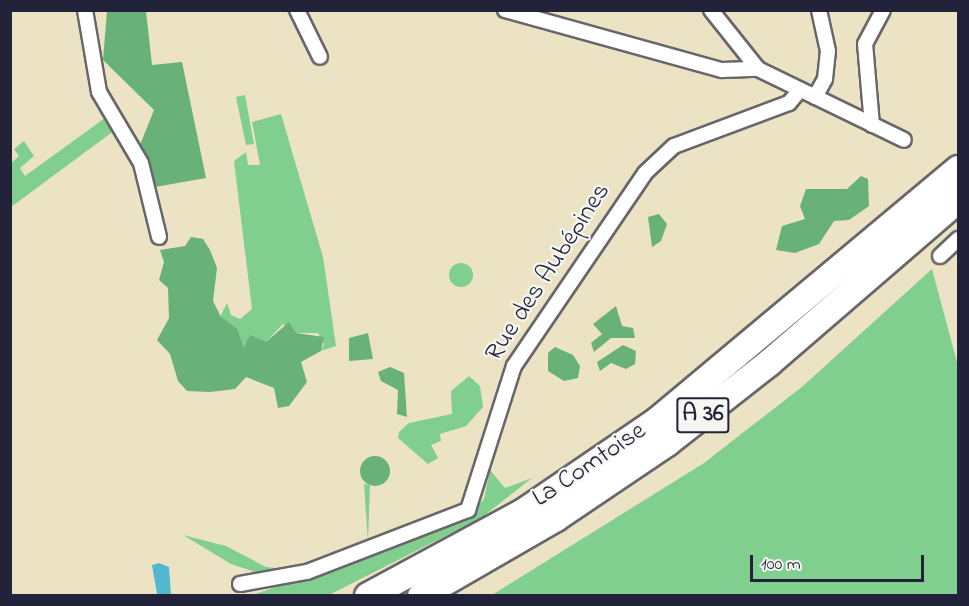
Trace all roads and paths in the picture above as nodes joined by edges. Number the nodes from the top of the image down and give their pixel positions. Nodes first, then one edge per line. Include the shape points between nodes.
1 (85, 10) edge
2 (297, 10) edge
3 (505, 10) edge
4 (541, 10) edge
5 (711, 10) edge
6 (819, 10) edge
7 (883, 10) edge
8 (544, 24) junction
9 (320, 57) dead end
10 (758, 69) junction
11 (800, 90) junction
12 (815, 97) junction
13 (872, 125) junction
14 (904, 140) dead end
15 (958, 154) edge
16 (958, 169) edge
17 (958, 200) edge
18 (907, 214) junction
19 (159, 237) dead end
20 (958, 239) edge
21 (940, 256) dead end
22 (240, 584) dead end
23 (368, 596) edge
24 (421, 596) edge

1 - 19 street via 99,92 141,164
2 - 9 street
3 - 8 street
4 - 8 street
5 - 10 street
6 - 12 street via 828,51 825,79
7 - 13 street via 865,44
8 - 10 street via 729,71
10 - 11 street
11 - 12 street
11 - 22 street, Rue des Aubépines via 789,103 686,140 660,156 514,366 498,402 472,505 453,519 280,580
12 - 13 street
13 - 14 street
15 - 18 highway
16 - 18 highway, La Comtoise / A 36
17 - 24 highway, La Comtoise / A 36 via 787,348 667,442 556,518
18 - 23 highway, La Comtoise / A 36 via 726,368 602,460 488,533
20 - 21 street

